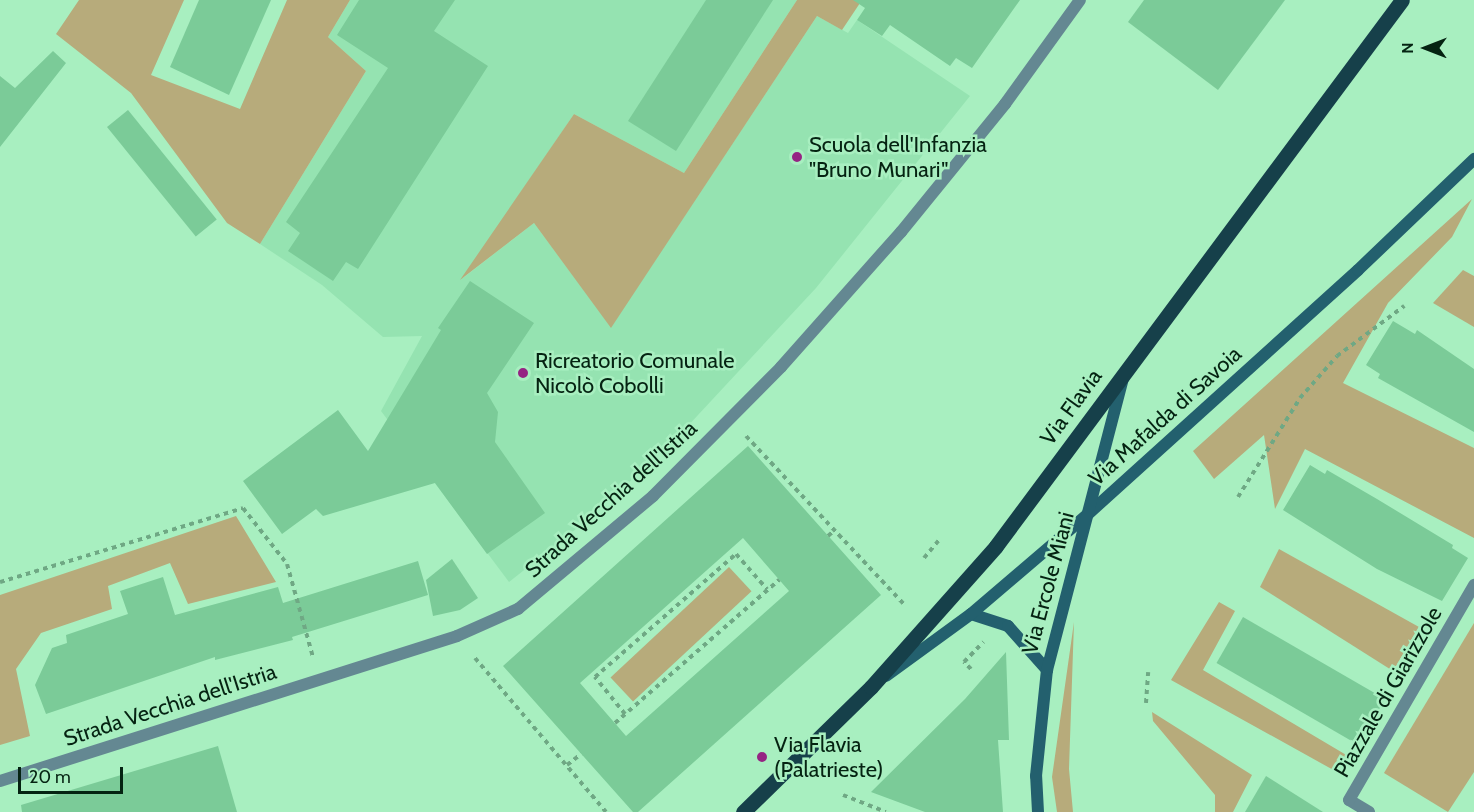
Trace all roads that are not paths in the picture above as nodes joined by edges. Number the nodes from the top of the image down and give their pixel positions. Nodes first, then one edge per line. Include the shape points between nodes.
1 (1080, 0) edge
2 (1402, 0) edge
3 (1474, 159) edge
4 (1126, 369) junction
5 (1087, 515) junction
6 (1474, 585) edge
7 (970, 614) junction
8 (1047, 670) junction
9 (871, 687) junction
10 (0, 781) edge
11 (743, 812) edge
12 (1038, 812) edge
13 (1369, 812) edge

1 - 10 street, Strada Vecchia dell'Istria via 1005,104 902,232 781,367 652,496 534,596 498,620
2 - 4 main road, Via Flavia
3 - 5 street, Via Mafalda di Savoia via 1358,270
4 - 5 street, Via Ercole Miani
4 - 9 main road, Via Flavia via 996,546
5 - 7 street, Via Mafalda di Savoia
5 - 8 street, Via Ercole Miani
6 - 13 street, Piazzale di Giarizzole via 1349,800
7 - 8 street via 1008,626
7 - 9 street, Via Mafalda di Savoia
8 - 12 street, Via Ercole Miani via 1036,776
9 - 11 main road, Via Flavia

